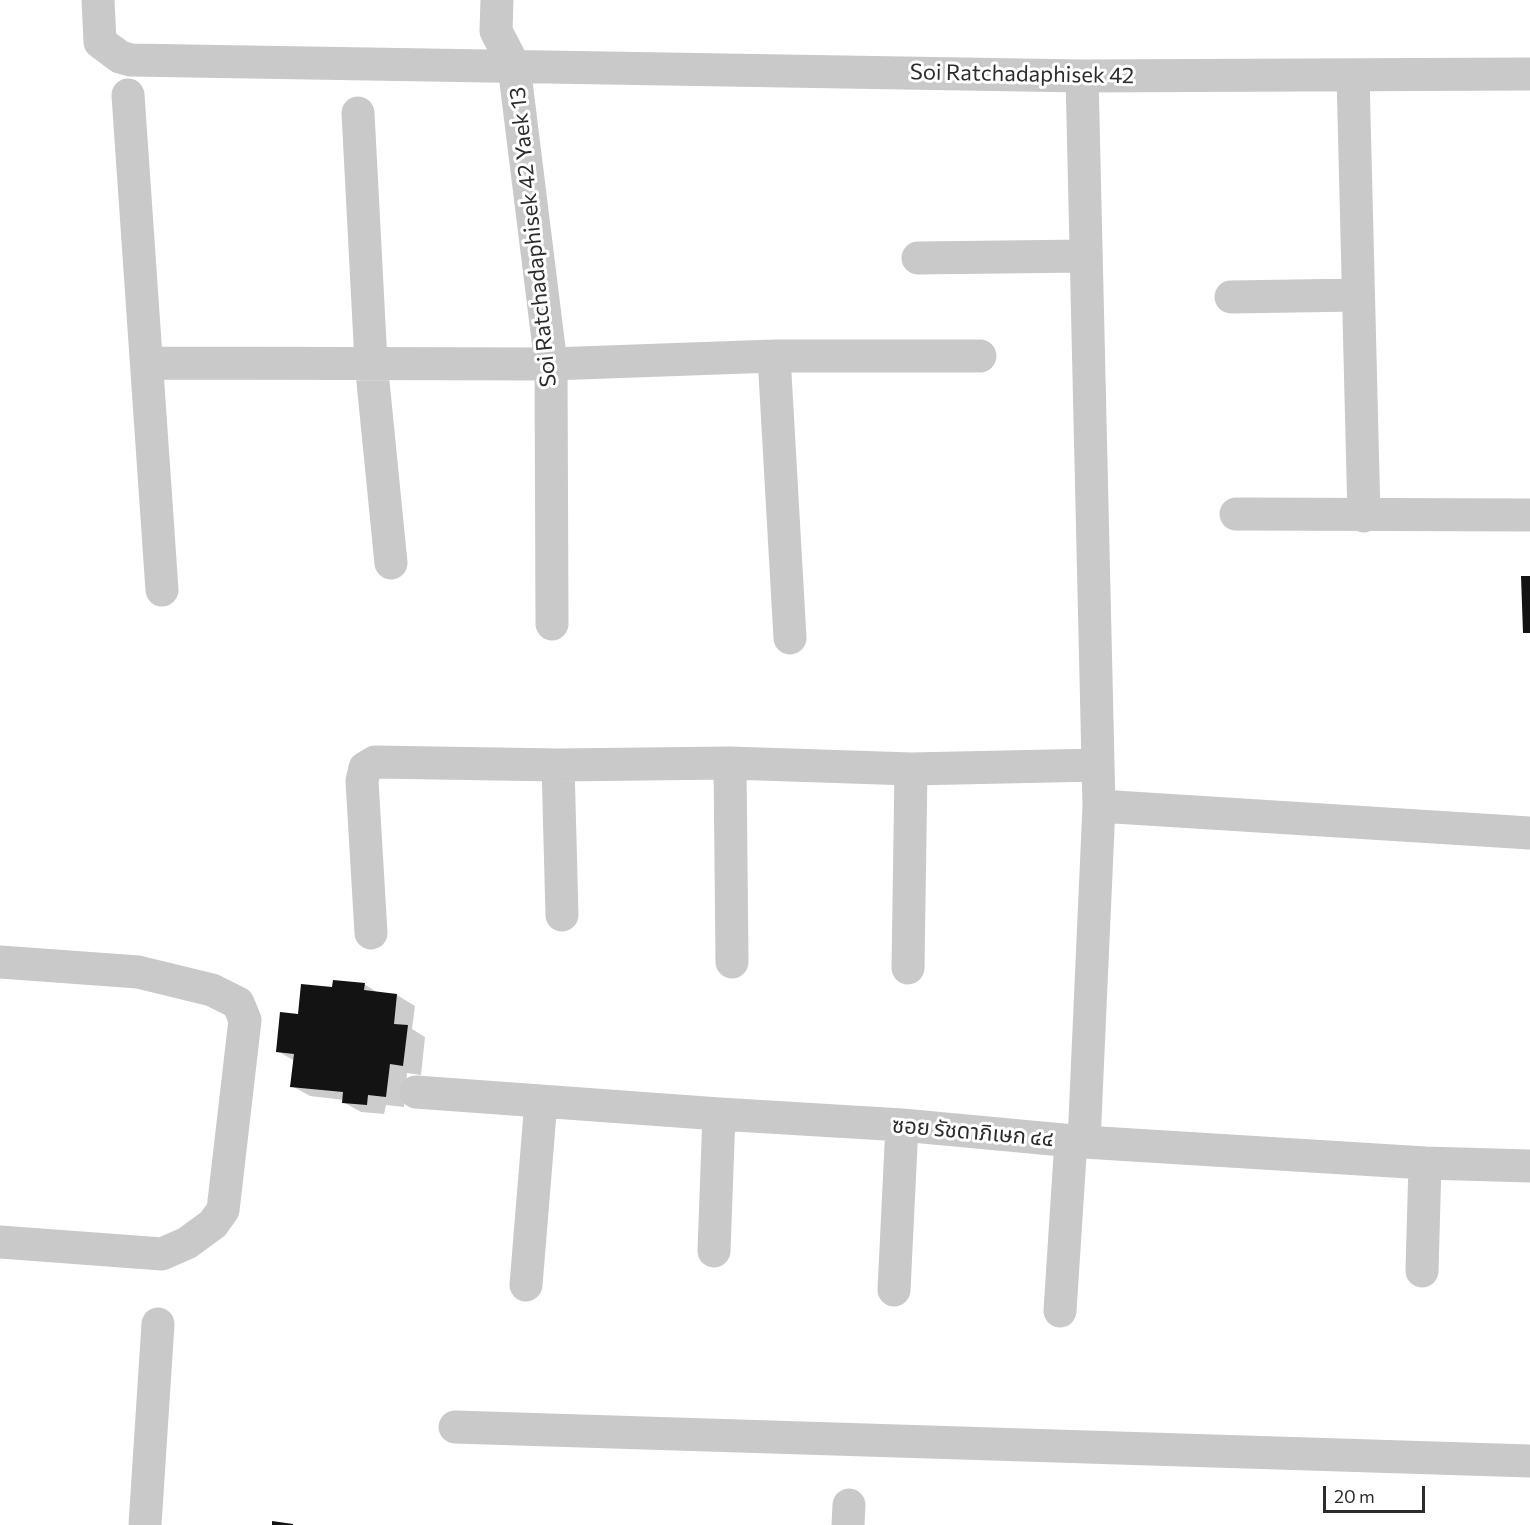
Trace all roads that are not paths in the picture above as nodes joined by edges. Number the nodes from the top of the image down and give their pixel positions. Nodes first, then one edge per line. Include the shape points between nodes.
1 (98, 0) edge
2 (496, 0) edge
3 (514, 66) junction
4 (1530, 74) edge
5 (1353, 75) junction
6 (1082, 76) junction
7 (128, 95) dead end
8 (358, 113) dead end
9 (1086, 256) junction
10 (918, 258) dead end
11 (1358, 295) junction
12 (1231, 297) dead end
13 (774, 356) junction
14 (980, 356) dead end
15 (371, 362) junction
16 (147, 363) junction
17 (551, 364) junction
18 (1236, 514) dead end
19 (1530, 515) edge
20 (1364, 516) junction
21 (391, 563) dead end
22 (162, 590) dead end
23 (552, 624) dead end
24 (790, 638) dead end
25 (730, 763) junction
26 (558, 765) junction
27 (1098, 765) junction
28 (911, 769) junction
29 (1099, 806) junction
30 (1530, 833) edge
31 (562, 915) dead end
32 (371, 933) dead end
33 (0, 962) edge
34 (732, 962) dead end
35 (908, 968) dead end
36 (416, 1092) dead end
37 (541, 1101) junction
38 (719, 1114) junction
39 (902, 1125) junction
40 (1077, 1141) junction
41 (1425, 1163) junction
42 (1530, 1166) edge
43 (0, 1242) edge
44 (714, 1251) dead end
45 (1422, 1271) dead end
46 (526, 1285) dead end
47 (894, 1290) dead end
48 (1060, 1311) dead end
49 (158, 1324) dead end
50 (455, 1427) dead end
51 (1530, 1461) edge
52 (145, 1525) edge

1 - 3 street, Soi Ratchadaphisek 42 via 100,42 131,60
2 - 3 street via 496,31
3 - 6 street, Soi Ratchadaphisek 42
3 - 17 street, Soi Ratchadaphisek 42 Yaek 13
4 - 5 street, Soi Ratchadaphisek 42
5 - 6 street, Soi Ratchadaphisek 42
5 - 11 street
6 - 9 street
7 - 16 street
8 - 15 street
9 - 10 street
9 - 27 street
11 - 12 street
11 - 20 street
13 - 14 street
13 - 17 street
13 - 24 street
15 - 16 street
15 - 17 street
15 - 21 street
16 - 22 street
17 - 23 street, Soi Ratchadaphisek 42 Yaek 13
18 - 20 street
19 - 20 street
25 - 26 street
25 - 28 street
25 - 34 street
26 - 31 street
26 - 32 street via 375,762 365,768 362,781
27 - 28 street
27 - 29 street
28 - 35 street
29 - 30 street
29 - 40 street
33 - 43 street via 138,972 212,990 238,1003 245,1020 223,1210 213,1224 187,1243 162,1254
36 - 37 street, ซอย รัชดาภิเษก ๔๔
37 - 38 street, ซอย รัชดาภิเษก ๔๔
37 - 46 street
38 - 39 street, ซอย รัชดาภิเษก ๔๔
38 - 44 street
39 - 40 street, ซอย รัชดาภิเษก ๔๔
39 - 47 street
40 - 41 street, ซอย รัชดาภิเษก ๔๔
40 - 48 street
41 - 42 street, ซอย รัชดาภิเษก ๔๔
41 - 45 street
49 - 52 street
50 - 51 street

